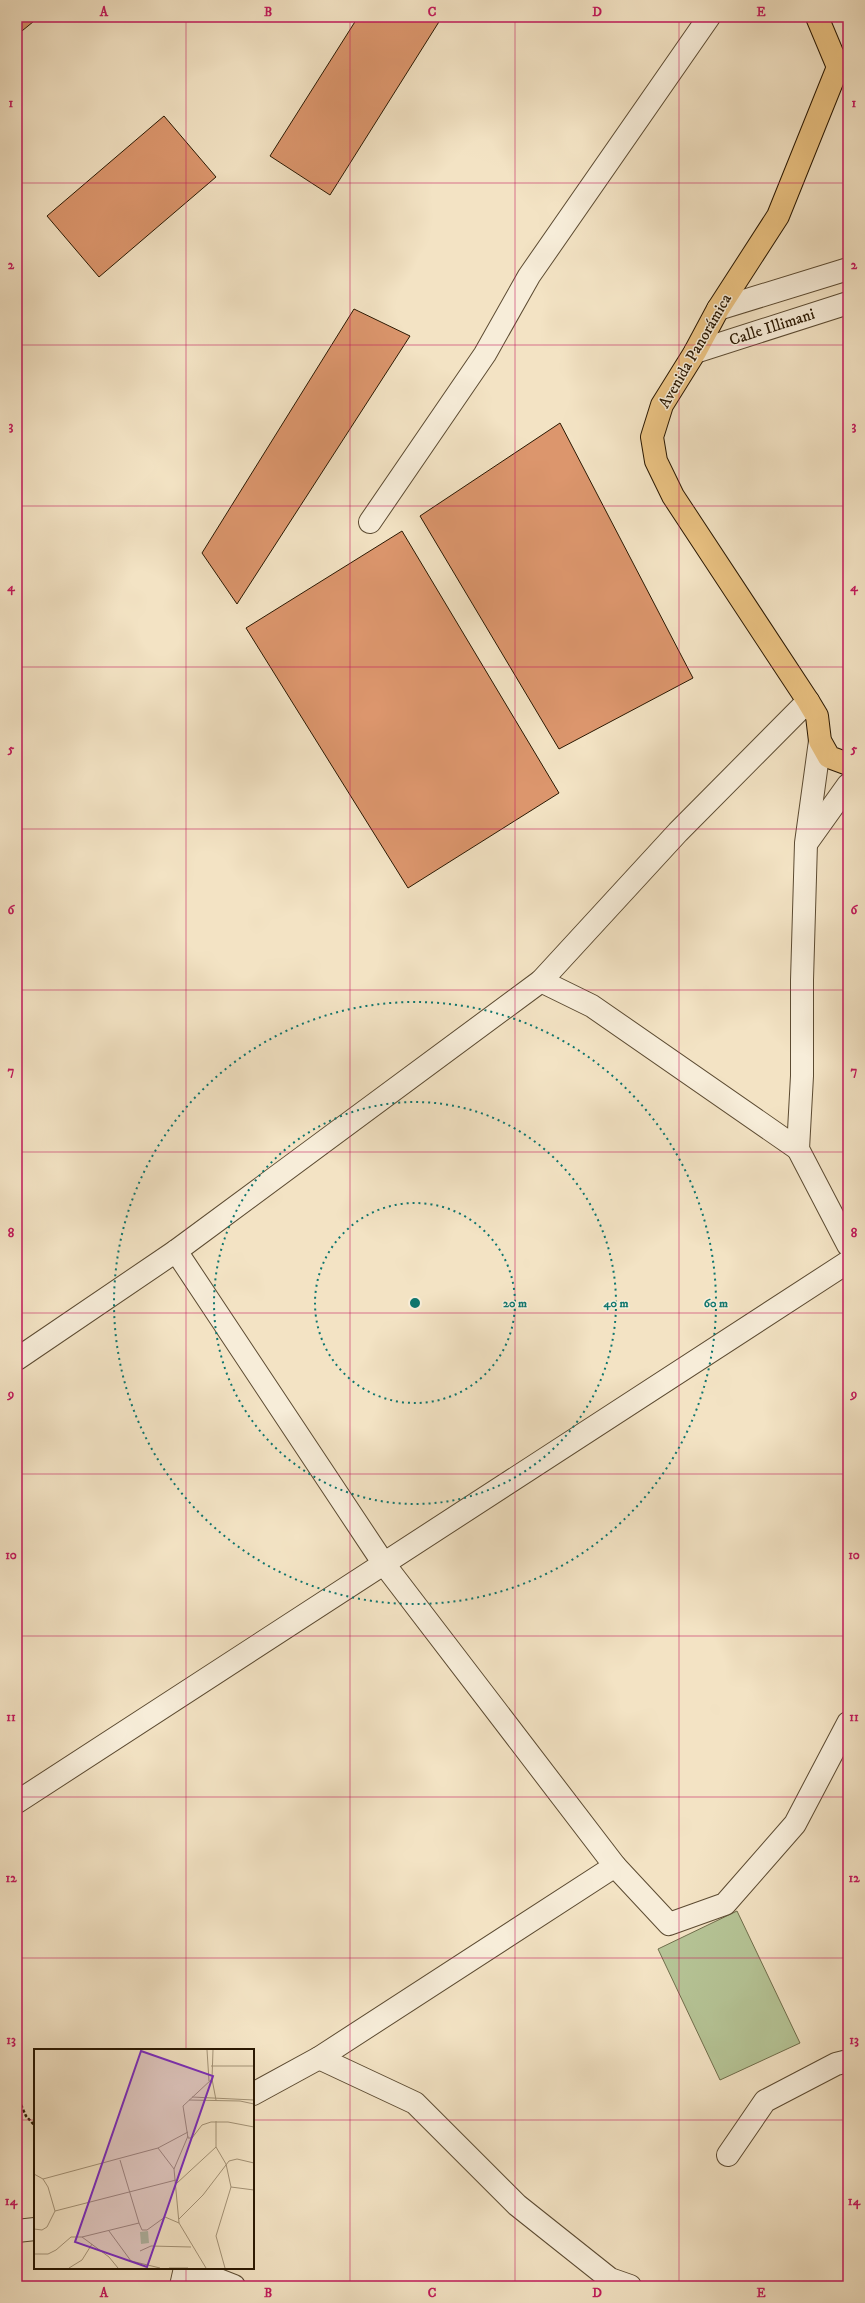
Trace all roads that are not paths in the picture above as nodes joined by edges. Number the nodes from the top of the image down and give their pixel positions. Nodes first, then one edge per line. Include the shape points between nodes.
1 (708, 17) edge
2 (817, 17) edge
3 (843, 63) edge
4 (848, 269) edge
5 (848, 303) edge
6 (718, 309) junction
7 (695, 352) junction
8 (370, 522) dead end
9 (808, 701) junction
10 (820, 741) junction
11 (848, 764) edge
12 (848, 784) edge
13 (806, 844) junction
14 (541, 981) junction
15 (798, 1149) junction
16 (848, 1245) edge
17 (176, 1251) junction
18 (848, 1262) edge
19 (17, 1359) edge
20 (384, 1564) junction
21 (848, 1723) edge
22 (17, 1802) edge
23 (615, 1866) junction
24 (319, 2058) junction
25 (848, 2061) edge
26 (254, 2093) edge
27 (728, 2155) dead end
28 (34, 2229) edge
29 (17, 2231) edge
30 (185, 2269) edge
31 (191, 2269) edge
32 (180, 2286) edge
33 (234, 2286) edge
34 (630, 2286) edge

1 - 8 street via 529,276 485,354
2 - 3 main road, Avenida Panorámica
3 - 6 main road, Avenida Panorámica via 778,216
4 - 6 street, Calle Illimani
5 - 7 street, Calle Illimani
6 - 7 main road, Avenida Panorámica
7 - 9 main road, Avenida Panorámica via 662,405 652,437 656,461 673,496
9 - 10 main road, Avenida Panorámica via 818,716
9 - 14 street via 673,837
10 - 11 main road, Avenida Panorámica via 829,757
10 - 13 street
12 - 13 street
13 - 15 street via 802,1076
14 - 15 street via 592,1006
14 - 17 street
15 - 16 street
17 - 19 street
17 - 20 street
18 - 20 street
20 - 22 street
20 - 23 street
21 - 23 street via 795,1824 725,1904 669,1924
23 - 24 street
24 - 26 street
24 - 34 street via 415,2103 517,2205 610,2279
25 - 27 street via 836,2064 765,2101
28 - 29 street
30 - 32 street
31 - 33 street

